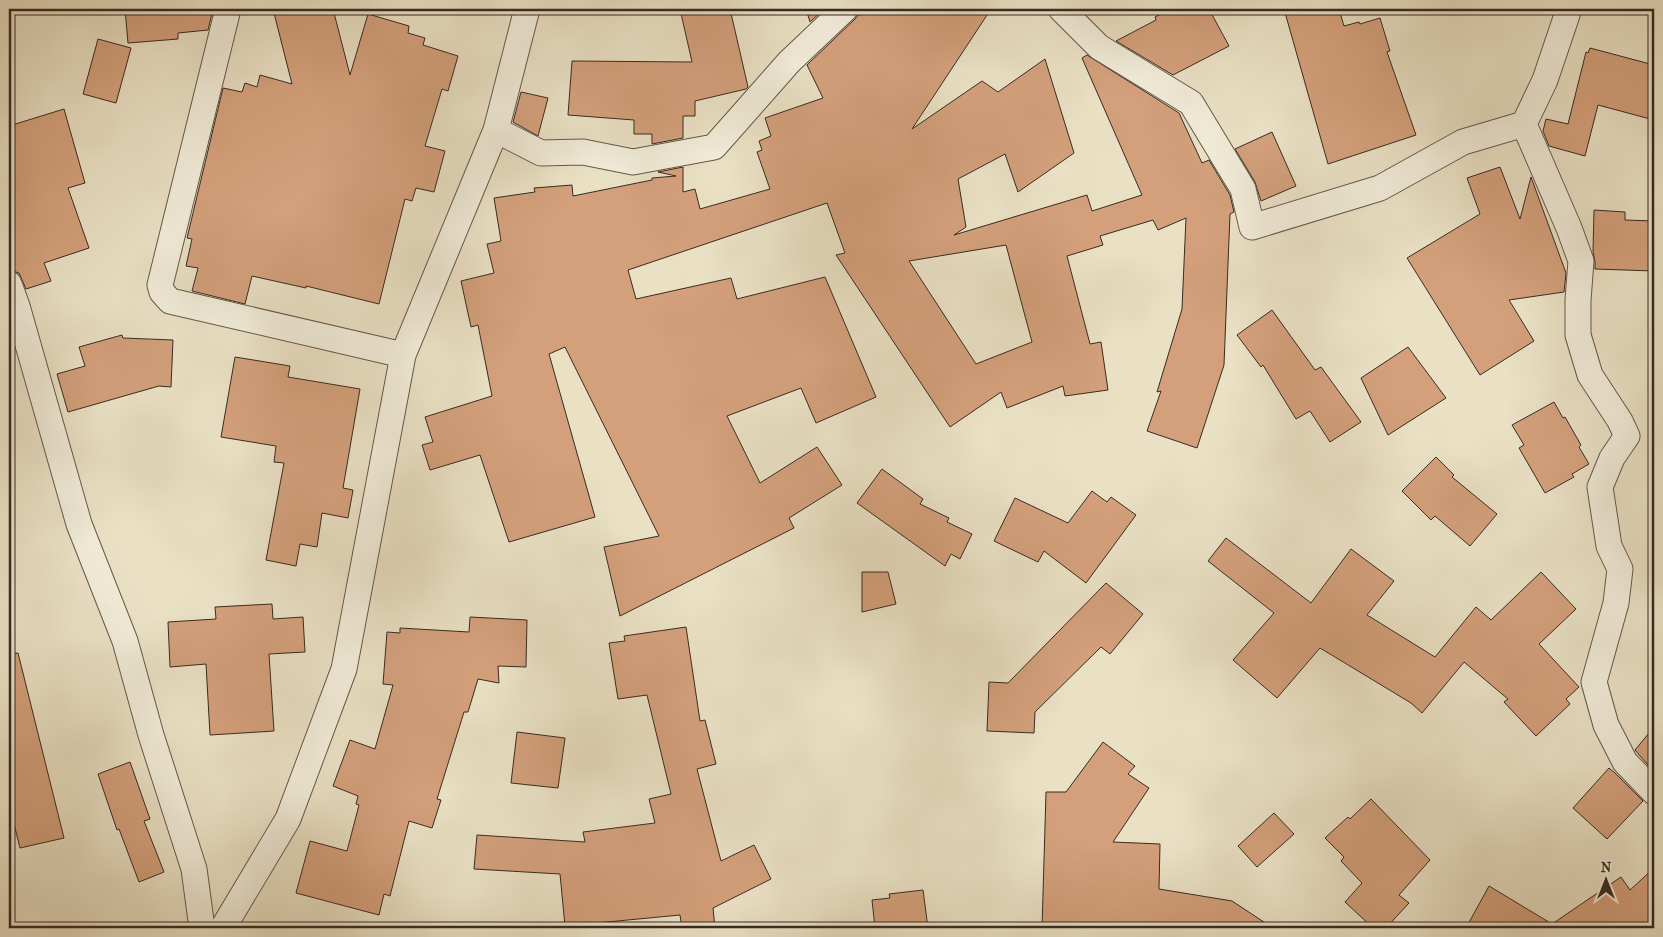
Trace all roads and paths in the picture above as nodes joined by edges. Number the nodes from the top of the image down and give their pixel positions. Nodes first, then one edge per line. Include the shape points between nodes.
1 (228, 9) edge
2 (527, 9) edge
3 (845, 9) edge
4 (1061, 9) edge
5 (1569, 9) edge
6 (1524, 124) junction
7 (496, 130) junction
8 (12, 299) edge
9 (403, 355) junction
10 (1654, 792) edge
11 (202, 928) edge
12 (223, 928) edge

1 - 9 street via 160,285 162,292 170,302
2 - 7 street
3 - 7 street via 789,62 714,148 633,162 583,152 541,153
4 - 6 street via 1099,47 1191,102 1243,189 1252,227 1380,188 1463,142
5 - 6 street via 1545,80
6 - 10 street via 1580,261 1578,335 1590,375 1627,436 1612,458 1600,488 1610,546 1620,569 1616,603 1594,682 1606,725 1625,762
7 - 9 street
8 - 11 street via 80,524 125,642 194,869
9 - 12 street via 344,669 288,819

